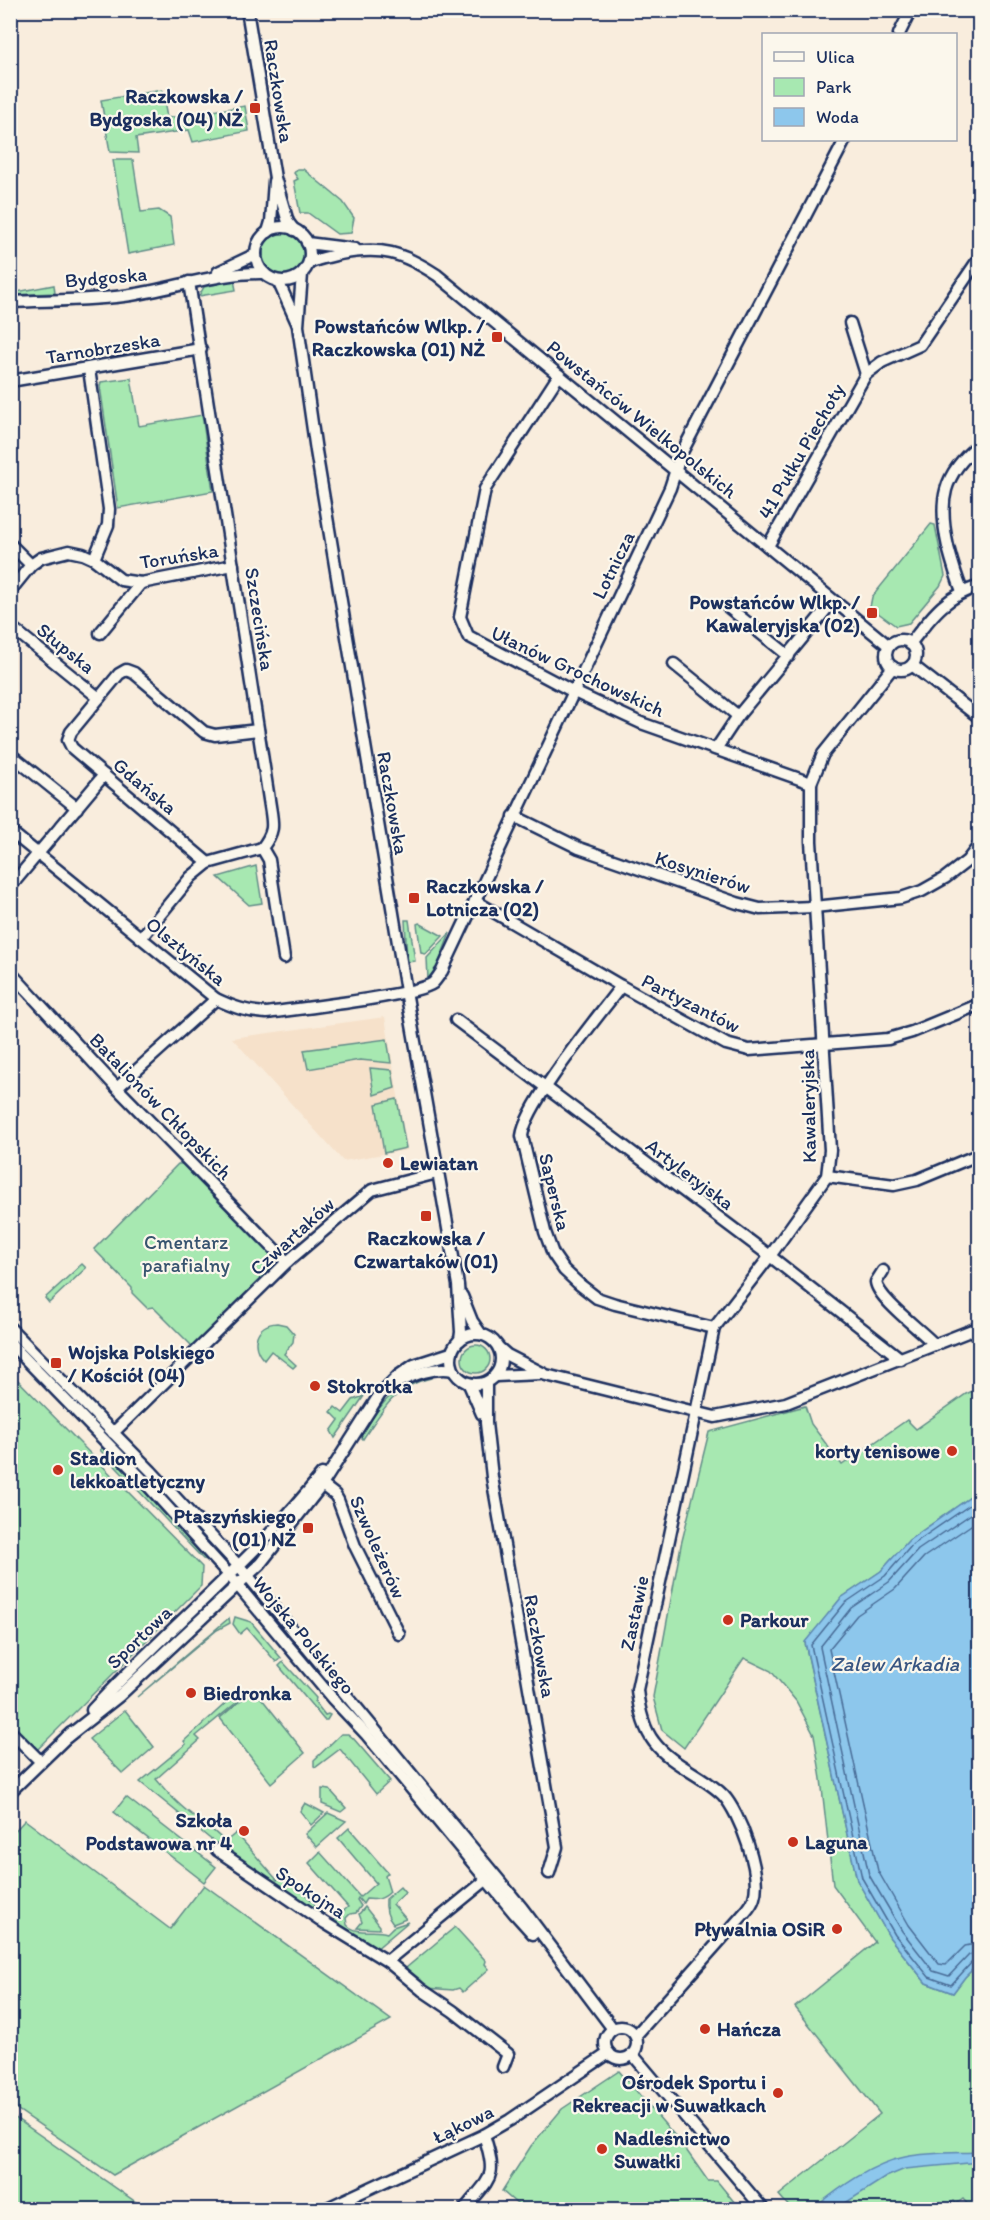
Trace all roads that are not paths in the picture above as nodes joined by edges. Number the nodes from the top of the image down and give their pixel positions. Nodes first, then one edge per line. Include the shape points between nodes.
1 (247, 10) edge
2 (911, 10) edge
3 (900, 33) edge
4 (843, 141) edge
5 (275, 178) junction
6 (294, 230) junction
7 (268, 232) junction
8 (308, 243) junction
9 (358, 250) junction
10 (256, 254) junction
11 (980, 257) edge
12 (309, 264) junction
13 (264, 273) junction
14 (302, 274) junction
15 (204, 278) junction
16 (278, 281) junction
17 (189, 282) junction
18 (10, 302) edge
19 (850, 324) dead end
20 (298, 326) junction
21 (201, 350) junction
22 (89, 369) junction
23 (866, 374) junction
24 (559, 375) junction
25 (10, 381) edge
26 (980, 444) edge
27 (675, 470) junction
28 (10, 544) edge
29 (768, 546) junction
30 (94, 559) junction
31 (31, 565) junction
32 (233, 565) junction
33 (141, 583) junction
34 (980, 586) edge
35 (10, 591) edge
36 (962, 591) junction
37 (833, 601) junction
38 (728, 607) dead end
39 (10, 626) edge
40 (100, 633) dead end
41 (910, 644) junction
42 (890, 646) junction
43 (789, 656) junction
44 (674, 664) dead end
45 (912, 665) junction
46 (893, 667) junction
47 (572, 691) junction
48 (99, 698) junction
49 (738, 716) junction
50 (980, 718) edge
51 (258, 729) junction
52 (716, 749) junction
53 (10, 754) edge
54 (104, 775) junction
55 (811, 783) junction
56 (77, 808) junction
57 (514, 816) junction
58 (10, 831) edge
59 (980, 844) edge
60 (262, 848) junction
61 (38, 853) junction
62 (208, 863) junction
63 (10, 886) edge
64 (475, 901) junction
65 (814, 907) junction
66 (141, 938) junction
67 (284, 958) dead end
68 (10, 972) edge
69 (621, 986) junction
70 (406, 991) junction
71 (216, 999) junction
72 (980, 1004) edge
73 (456, 1020) dead end
74 (824, 1046) junction
75 (117, 1088) junction
76 (545, 1088) junction
77 (980, 1154) edge
78 (437, 1173) junction
79 (827, 1176) junction
80 (770, 1256) junction
81 (287, 1262) junction
82 (883, 1271) dead end
83 (458, 1285) junction
84 (980, 1327) edge
85 (10, 1328) edge
86 (714, 1328) junction
87 (481, 1334) junction
88 (460, 1340) junction
89 (10, 1343) edge
90 (935, 1345) junction
91 (499, 1348) junction
92 (452, 1353) junction
93 (901, 1359) junction
94 (453, 1370) junction
95 (546, 1375) junction
96 (496, 1376) junction
97 (486, 1383) junction
98 (469, 1384) junction
99 (388, 1387) junction
100 (697, 1412) junction
101 (486, 1423) junction
102 (113, 1433) junction
103 (319, 1483) junction
104 (239, 1566) junction
105 (229, 1575) junction
106 (248, 1576) junction
107 (238, 1585) junction
108 (399, 1634) dead end
109 (10, 1731) edge
110 (67, 1737) junction
111 (41, 1762) junction
112 (10, 1792) edge
113 (218, 1850) dead end
114 (549, 1873) dead end
115 (486, 1880) junction
116 (559, 1960) junction
117 (387, 1961) junction
118 (613, 2029) junction
119 (636, 2035) junction
120 (609, 2053) junction
121 (633, 2055) junction
122 (503, 2067) dead end
123 (484, 2134) junction
124 (323, 2210) edge
125 (464, 2210) edge
126 (764, 2210) edge

1 - 5 street, Raczkowska
2 - 3 street
4 - 27 street, Lotnicza
5 - 6 street, Raczkowska
5 - 7 street, Raczkowska
6 - 7 street via 278,228
6 - 8 street
7 - 10 street
8 - 9 street, Powstańców Wielkopolskich
8 - 12 street
9 - 12 street, Powstańców Wielkopolskich
9 - 24 street, Powstańców Wielkopolskich via 394,253 423,266
10 - 13 street
10 - 15 street, Bydgoska
11 - 23 street, 41 Pułku Piechoty via 920,345 882,362
12 - 14 street
13 - 15 street, Bydgoska
13 - 16 street
14 - 16 street
14 - 20 street, Raczkowska
15 - 17 street, Bydgoska
16 - 20 street, Raczkowska
17 - 18 street, Bydgoska via 127,296
17 - 21 street, Szczecińska
19 - 23 street, 41 Pułku Piechoty
20 - 70 street, Raczkowska
21 - 22 street, Tarnobrzeska
21 - 32 street, Szczecińska
22 - 25 street, Tarnobrzeska
22 - 30 street via 109,508 108,525
23 - 29 street, 41 Pułku Piechoty
24 - 27 street, Powstańców Wielkopolskich
24 - 47 street, Ułanów Grochowskich via 484,489 460,617 464,630 475,642
26 - 36 street via 952,472 943,502 945,532
27 - 29 street, Powstańców Wielkopolskich
27 - 47 street, Lotnicza via 670,488
28 - 31 street
29 - 37 street, Powstańców Wielkopolskich
30 - 31 street, Toruńska via 69,551 41,558
30 - 33 street, Toruńska via 121,580
31 - 35 street, Toruńska
32 - 33 street, Toruńska
32 - 51 street, Szczecińska
33 - 40 street
34 - 36 street
36 - 41 street via 931,616
37 - 42 street, Powstańców Wielkopolskich
37 - 43 street
38 - 43 street
39 - 48 street, Słupska
41 - 42 street via 901,640
41 - 45 street via 916,654
42 - 46 street via 886,655
43 - 49 street
44 - 49 street
45 - 46 street via 903,670
45 - 50 street
46 - 55 street, Kawaleryjska via 823,754
47 - 52 street, Ułanów Grochowskich via 641,723
47 - 57 street, Lotnicza
48 - 51 street via 126,670 135,673 204,732 215,735
48 - 54 street, Gdańska via 68,740
49 - 52 street
51 - 60 street, Szczecińska via 273,828
52 - 55 street, Ułanów Grochowskich
53 - 56 street
54 - 56 street
54 - 62 street, Gdańska
55 - 65 street, Kawaleryjska
56 - 61 street
57 - 64 street, Lotnicza
57 - 65 street, Kosynierów via 579,848 737,903 760,909
58 - 61 street, Olsztyńska
59 - 65 street, Kosynierów via 959,867 922,891 902,898
60 - 62 street
60 - 67 street via 269,860
61 - 63 street
61 - 66 street, Olsztyńska
62 - 66 street
64 - 69 street, Partyzantów
64 - 70 street, Lotnicza via 437,978 433,983
65 - 74 street, Kawaleryjska
66 - 71 street, Olsztyńska
68 - 75 street, Batalionów Chłopskich
69 - 74 street, Partyzantów via 726,1044 748,1050
69 - 76 street, Saperska
70 - 71 street, Olsztyńska via 266,1013 243,1010
70 - 78 street, Raczkowska
71 - 75 street
72 - 74 street, Partyzantów via 888,1040
73 - 76 street, Artyleryjska
74 - 79 street, Kawaleryjska via 830,1150
75 - 81 street, Batalionów Chłopskich
76 - 80 street, Artyleryjska
76 - 86 street, Saperska via 523,1126 522,1136 545,1232 564,1270 597,1298
77 - 79 street via 917,1180 894,1185
78 - 81 street, Czwartaków via 372,1190
78 - 83 street, Raczkowska
79 - 80 street, Kawaleryjska
80 - 86 street, Kawaleryjska
80 - 93 street, Artyleryjska
81 - 102 street, Czwartaków
82 - 90 street via 876,1282 877,1290
83 - 87 street, Raczkowska
83 - 88 street, Raczkowska
84 - 90 street
85 - 102 street, Wojska Polskiego
86 - 100 street, Kawaleryjska
87 - 88 street
87 - 91 street
88 - 92 street
89 - 105 street, Wojska Polskiego
90 - 93 street
91 - 95 street
91 - 96 street via 502,1363
92 - 94 street
92 - 99 street via 414,1365
93 - 100 street via 786,1403 715,1416
94 - 98 street
94 - 99 street via 420,1373
95 - 96 street
95 - 100 street
96 - 97 street
97 - 98 street
97 - 101 street, Raczkowska
98 - 101 street, Raczkowska
99 - 103 street
100 - 119 street, Zastawie via 637,1690 645,1725 654,1742 724,1796 734,1811 754,1871 754,1897 741,1917
101 - 114 street, Raczkowska via 492,1477 556,1839
102 - 104 street, Wojska Polskiego
103 - 104 street, Sportowa
103 - 106 street, Sportowa
103 - 108 street, Szwoleżerów via 338,1500 355,1546
104 - 105 street, Sportowa
104 - 106 street, Wojska Polskiego
105 - 107 street, Wojska Polskiego
105 - 110 street, Sportowa
106 - 107 street, Sportowa
106 - 116 street, Wojska Polskiego via 522,1908
107 - 110 street, Sportowa via 119,1696
107 - 115 street, Wojska Polskiego
109 - 111 street
110 - 111 street, Sportowa
111 - 112 street, Sportowa
113 - 117 street, Spokojna
115 - 116 street, Wojska Polskiego
115 - 117 street
116 - 118 street
117 - 122 street, Spokojna via 508,2054
118 - 119 street via 628,2028
118 - 120 street via 605,2042
119 - 121 street via 638,2046
120 - 121 street via 622,2060
120 - 123 street, Łąkowa
121 - 126 street
123 - 124 street, Łąkowa
123 - 125 street via 492,2170

